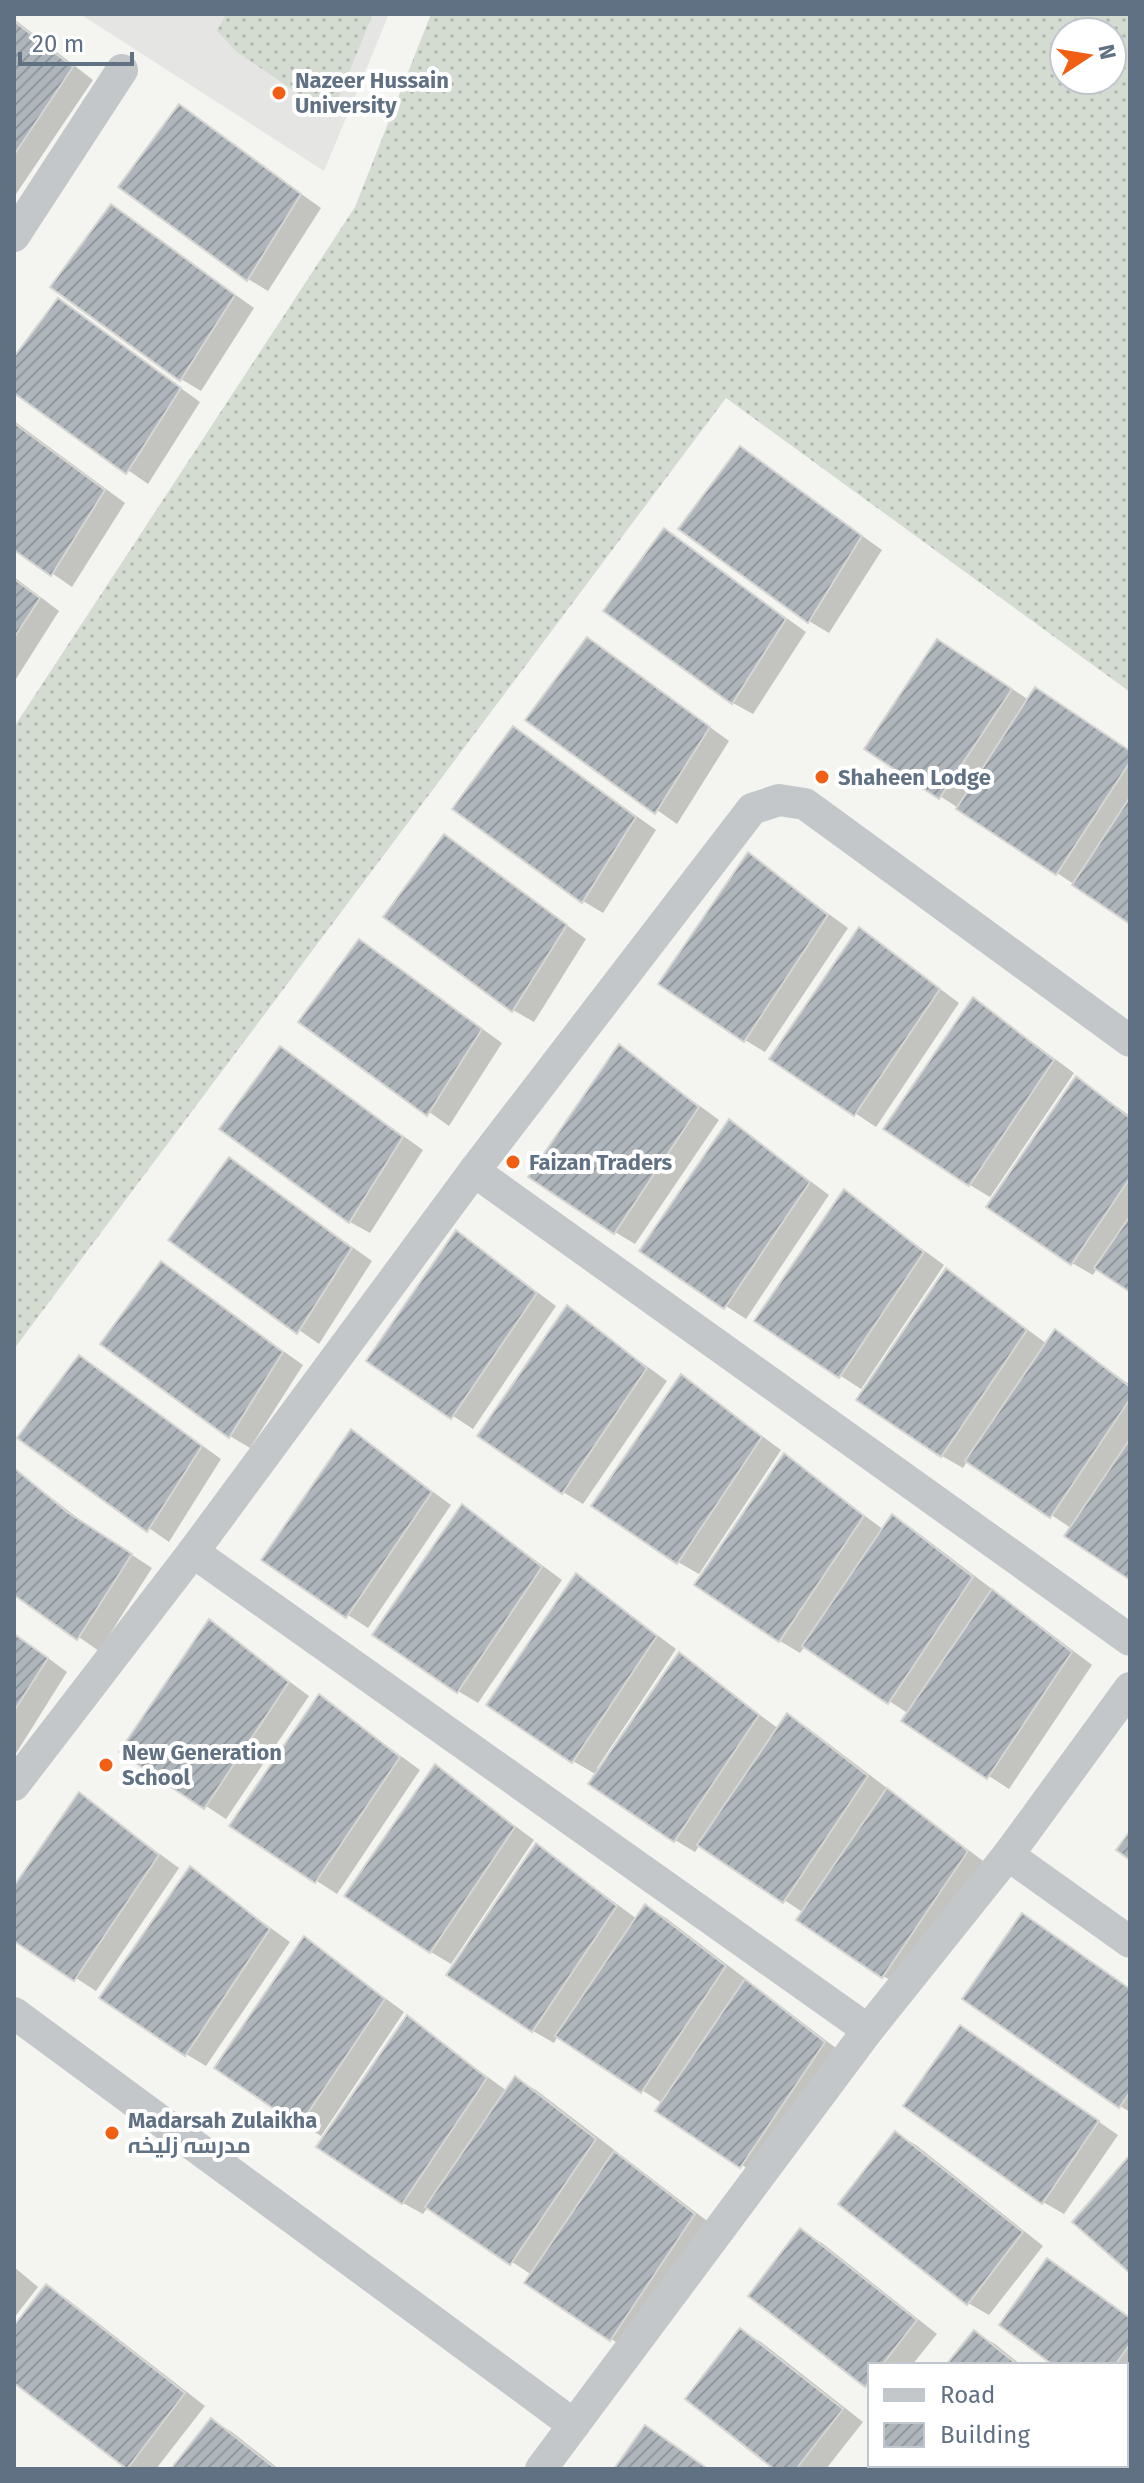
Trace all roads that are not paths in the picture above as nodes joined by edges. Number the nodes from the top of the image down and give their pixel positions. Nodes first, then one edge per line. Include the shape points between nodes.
1 (122, 70) dead end
2 (14, 236) edge
3 (1130, 1041) edge
4 (474, 1171) junction
5 (193, 1552) junction
6 (1130, 1640) edge
7 (1130, 1688) edge
8 (14, 1785) edge
9 (1008, 1855) junction
10 (1130, 1942) edge
11 (14, 2013) edge
12 (868, 2030) junction
13 (574, 2425) junction
14 (541, 2469) edge

1 - 2 street
3 - 4 street via 805,804 779,800 752,809
4 - 5 street
4 - 6 street
5 - 8 street
5 - 12 street
7 - 9 street
9 - 10 street
9 - 12 street
11 - 13 street
12 - 13 street
13 - 14 street

